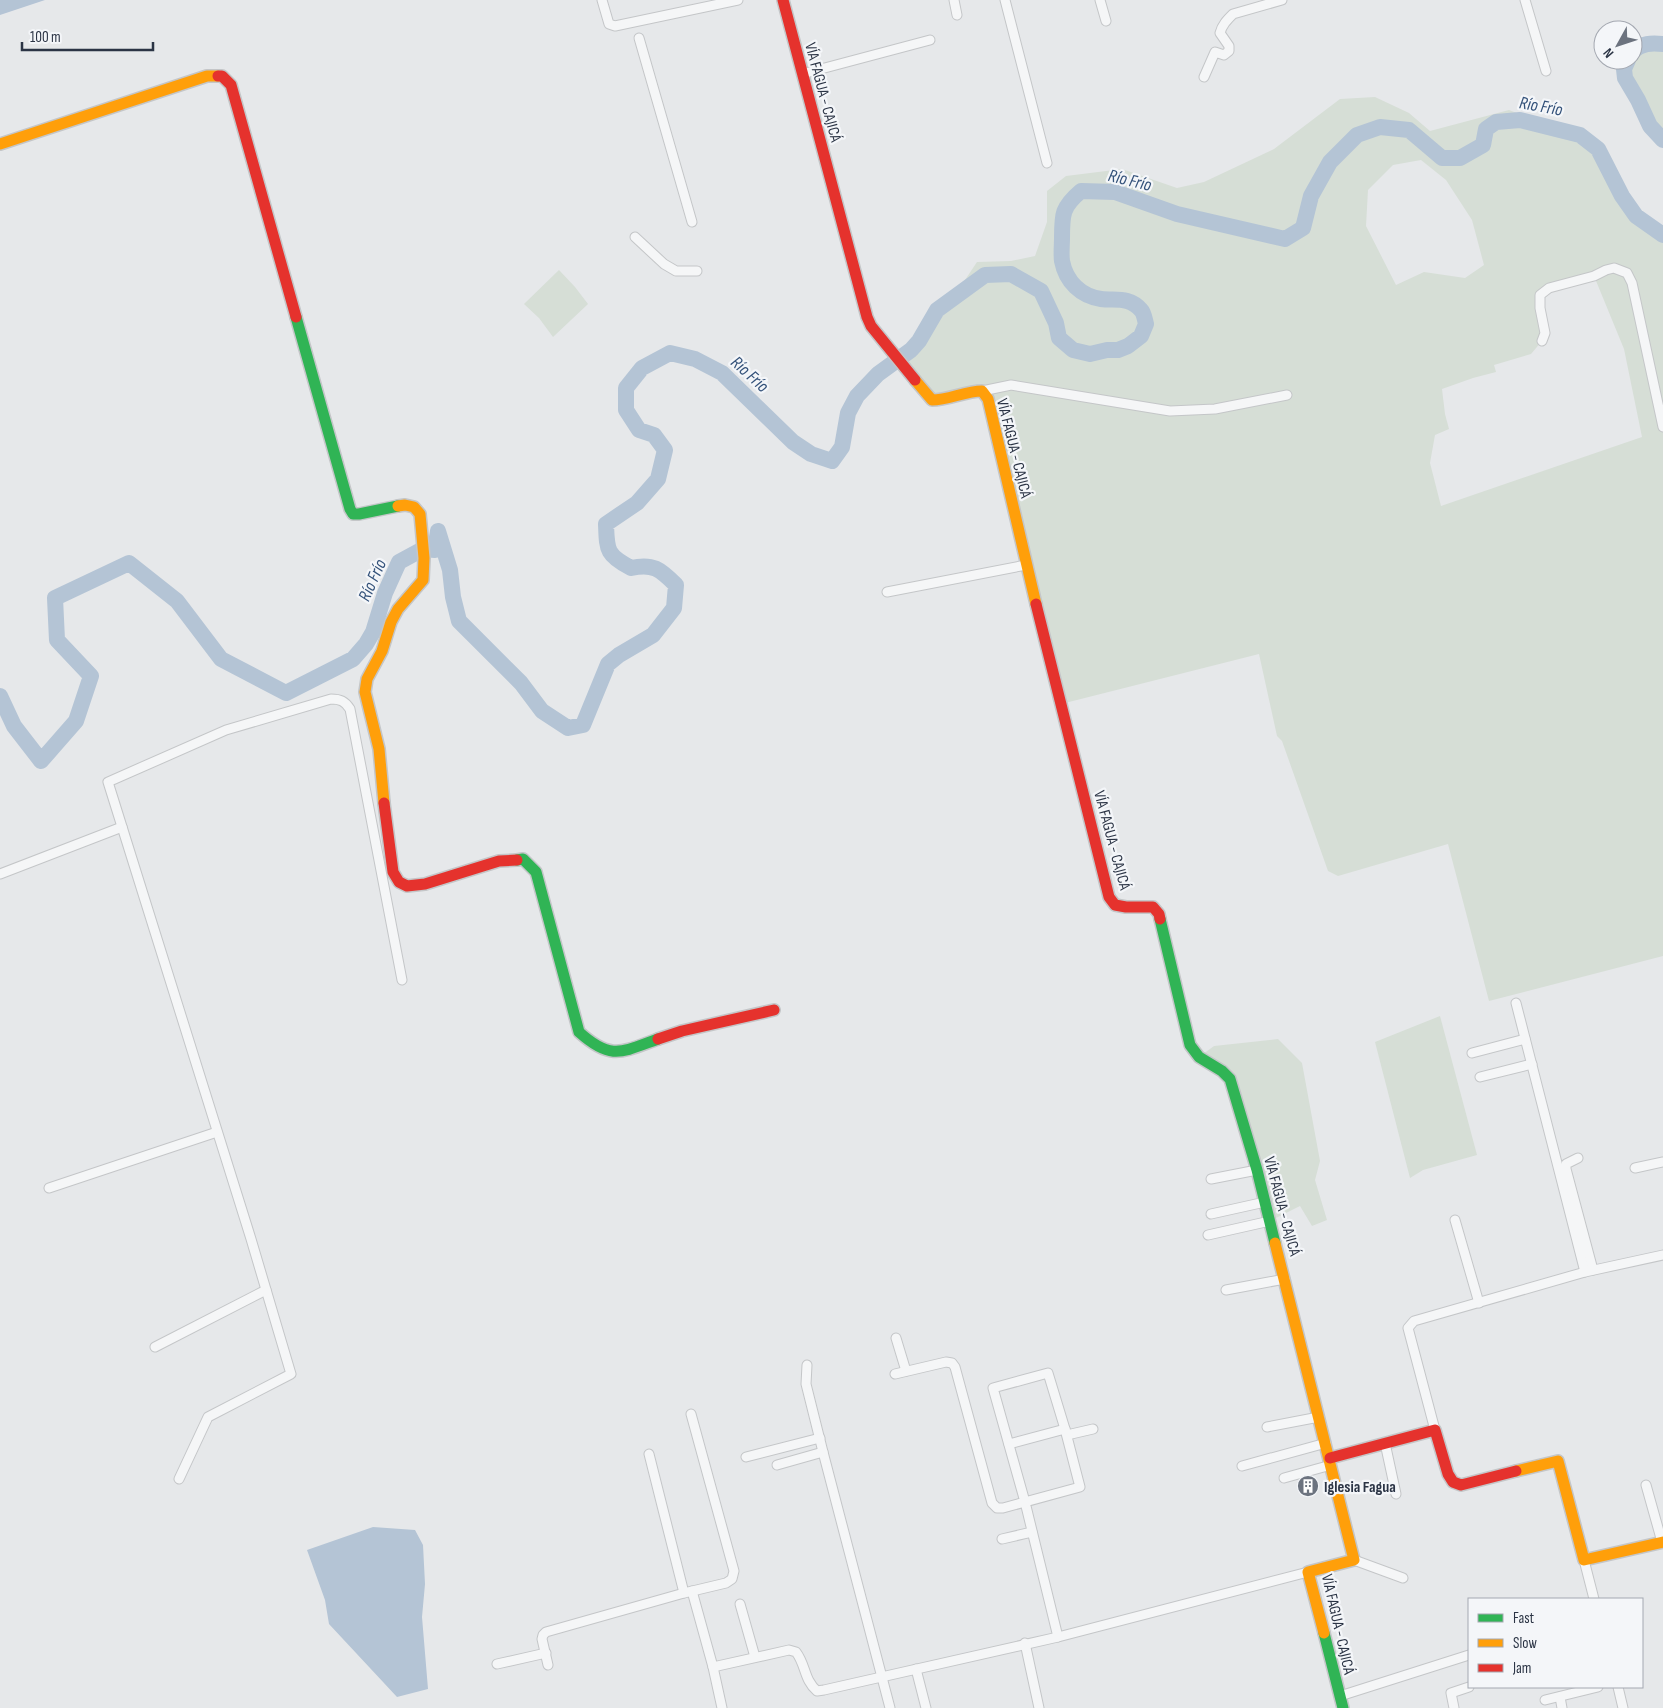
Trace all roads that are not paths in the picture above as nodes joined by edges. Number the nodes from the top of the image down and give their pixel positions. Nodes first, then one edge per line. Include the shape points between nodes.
1 (602, 0) edge
2 (738, 0) edge
3 (783, 0) edge
4 (954, 0) edge
5 (1005, 0) edge
6 (1100, 0) edge
7 (1282, 0) edge
8 (1525, 0) edge
9 (958, 15) dead end
10 (1106, 21) dead end
11 (639, 38) dead end
12 (930, 40) dead end
13 (1546, 71) dead end
14 (802, 74) junction
15 (1204, 77) dead end
16 (0, 144) edge
17 (1047, 163) dead end
18 (692, 222) dead end
19 (635, 237) dead end
20 (697, 271) dead end
21 (1542, 341) dead end
22 (982, 390) junction
23 (1287, 395) dead end
24 (1663, 427) edge
25 (1026, 564) junction
26 (887, 592) dead end
27 (122, 827) junction
28 (0, 874) edge
29 (402, 980) dead end
30 (1516, 1003) dead end
31 (774, 1010) dead end
32 (1526, 1038) junction
33 (1472, 1053) dead end
34 (1532, 1064) junction
35 (1480, 1077) dead end
36 (217, 1132) junction
37 (1578, 1158) dead end
38 (1663, 1162) edge
39 (1635, 1168) dead end
40 (1257, 1170) junction
41 (1211, 1179) dead end
42 (49, 1188) dead end
43 (1265, 1202) junction
44 (1211, 1214) dead end
45 (1455, 1220) dead end
46 (1270, 1221) junction
47 (1208, 1235) dead end
48 (1663, 1255) edge
49 (1589, 1271) junction
50 (1285, 1279) junction
51 (266, 1290) junction
52 (1226, 1290) dead end
53 (1479, 1302) junction
54 (896, 1338) dead end
55 (155, 1347) dead end
56 (807, 1366) dead end
57 (906, 1371) junction
58 (895, 1374) dead end
59 (692, 1414) dead end
60 (1319, 1417) junction
61 (1267, 1427) dead end
62 (1093, 1429) dead end
63 (1435, 1430) junction
64 (1066, 1432) junction
65 (820, 1438) junction
66 (1326, 1443) junction
67 (1384, 1443) junction
68 (1009, 1444) junction
69 (823, 1452) junction
70 (649, 1454) dead end
71 (746, 1458) dead end
72 (1330, 1461) junction
73 (777, 1465) dead end
74 (1242, 1466) dead end
75 (179, 1478) dead end
76 (1284, 1478) dead end
77 (1646, 1486) dead end
78 (1396, 1494) dead end
79 (1025, 1502) junction
80 (1032, 1532) junction
81 (1002, 1540) dead end
82 (1662, 1542) edge
83 (1354, 1560) junction
84 (1584, 1560) junction
85 (1308, 1572) junction
86 (1404, 1578) dead end
87 (688, 1592) junction
88 (1594, 1598) edge
89 (740, 1604) dead end
90 (1058, 1637) junction
91 (1025, 1643) junction
92 (546, 1654) junction
93 (1468, 1655) edge
94 (755, 1657) junction
95 (497, 1664) dead end
96 (548, 1665) dead end
97 (713, 1667) junction
98 (916, 1669) junction
99 (882, 1677) junction
100 (1468, 1687) edge
101 (1594, 1688) edge
102 (1618, 1688) edge
103 (1340, 1696) junction
104 (1560, 1697) junction
105 (1546, 1700) dead end
106 (722, 1708) edge
107 (890, 1708) edge
108 (926, 1708) edge
109 (1040, 1708) edge
110 (1343, 1708) edge
111 (1454, 1708) edge
112 (1562, 1708) edge
113 (1623, 1708) edge

1 - 2 street via 609,24 615,26
3 - 14 street, VÍA FAGUA - CAJICÁ
4 - 9 street
5 - 17 street
6 - 10 street
7 - 15 street via 1233,14 1220,33 1229,51 1224,55 1216,52
8 - 13 street
11 - 18 street
12 - 14 street
14 - 22 street, VÍA FAGUA - CAJICÁ via 871,326 932,400
16 - 31 street via 207,76 222,76 231,85 296,299 350,508 353,514 359,514 405,505 414,507 420,514 423,580 398,608 382,651 367,679 365,692 379,749 393,872 399,882 407,886 425,884 499,861 523,859 536,872 579,1032 591,1043 608,1051 621,1052 682,1031
19 - 20 street via 676,272
21 - 24 street via 1546,333 1540,295 1550,288 1606,270 1614,268 1627,273 1632,283
22 - 23 street via 1011,385 1170,411 1215,409
22 - 25 street, VÍA FAGUA - CAJICÁ via 988,399
25 - 26 street
25 - 40 street, VÍA FAGUA - CAJICÁ via 1109,897 1115,904 1153,907 1160,914 1190,1045 1199,1057 1230,1079
27 - 28 street
27 - 29 street via 108,782 226,730 339,699 350,709
27 - 36 street
30 - 32 street
32 - 33 street
32 - 34 street
34 - 35 street
34 - 49 street
36 - 42 street
36 - 51 street
37 - 49 street via 1566,1164 1566,1169
38 - 39 street
40 - 41 street
40 - 43 street, VÍA FAGUA - CAJICÁ
43 - 44 street
43 - 46 street, VÍA FAGUA - CAJICÁ
45 - 53 street
46 - 47 street
46 - 50 street, VÍA FAGUA - CAJICÁ
48 - 49 street
49 - 53 street
50 - 52 street
50 - 60 street, VÍA FAGUA - CAJICÁ
51 - 55 street
51 - 75 street via 291,1374 208,1417
53 - 63 street via 1414,1321 1408,1328
54 - 57 street
56 - 65 street via 806,1384
57 - 58 street
57 - 79 street via 952,1363 992,1503 1003,1508
59 - 87 street via 734,1571 732,1580 726,1583
60 - 61 street
60 - 66 street, VÍA FAGUA - CAJICÁ
62 - 64 street
63 - 67 street
63 - 84 street via 1448,1474 1453,1482 1461,1485 1558,1461
64 - 68 street
64 - 68 street via 1048,1374 993,1388
64 - 79 street via 1080,1487
65 - 69 street
65 - 71 street
66 - 72 street, VÍA FAGUA - CAJICÁ
66 - 74 street
67 - 72 street
67 - 78 street
68 - 79 street
69 - 73 street
69 - 99 street
70 - 87 street
72 - 76 street
72 - 83 street, VÍA FAGUA - CAJICÁ
77 - 82 street
79 - 80 street
80 - 81 street
80 - 90 street
82 - 84 street
83 - 85 street, VÍA FAGUA - CAJICÁ
83 - 86 street
84 - 88 street
85 - 90 street
85 - 103 street, VÍA FAGUA - CAJICÁ
87 - 92 street via 546,1632 542,1639
87 - 97 street
89 - 94 street
90 - 91 street
91 - 98 street
91 - 109 street
92 - 95 street
92 - 96 street
93 - 103 street
94 - 97 street
94 - 99 street via 789,1650 796,1652 810,1685 817,1691
97 - 106 street
98 - 99 street
98 - 108 street
99 - 107 street
100 - 111 street via 1451,1693
101 - 104 street
102 - 113 street
103 - 110 street, VÍA FAGUA - CAJICÁ
104 - 105 street
104 - 112 street

